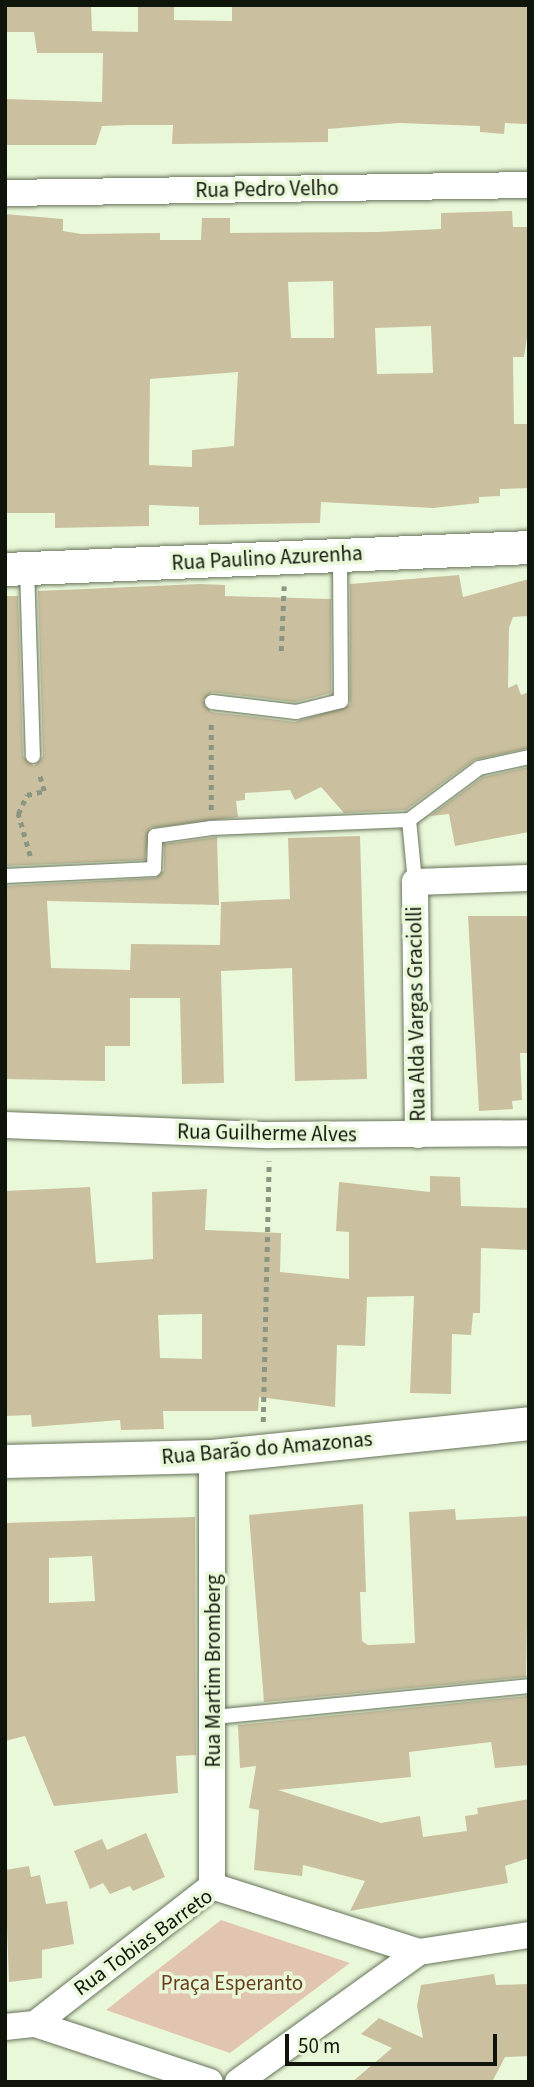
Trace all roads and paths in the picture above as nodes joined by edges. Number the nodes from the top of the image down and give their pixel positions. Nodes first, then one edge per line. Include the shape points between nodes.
1 (529, 185) edge
2 (5, 193) edge
3 (529, 547) edge
4 (340, 555) junction
5 (285, 557) junction
6 (16, 569) edge
7 (281, 651) dead end
8 (212, 702) joint
9 (33, 756) joint
10 (529, 757) edge
11 (409, 820) junction
12 (211, 828) junction
13 (33, 874) junction
14 (5, 876) edge
15 (529, 878) edge
16 (415, 882) junction
17 (5, 1125) edge
18 (529, 1133) edge
19 (270, 1135) junction
20 (418, 1135) junction
21 (529, 1423) edge
22 (263, 1451) junction
23 (212, 1456) junction
24 (5, 1461) edge
25 (529, 1686) edge
26 (214, 1717) junction
27 (212, 1886) junction
28 (529, 1935) edge
29 (419, 1952) junction
30 (35, 2024) junction
31 (5, 2027) edge
32 (210, 2082) edge
33 (238, 2082) edge

1 - 2 street, Rua Pedro Velho
3 - 4 street, Rua Paulino Azurenha
4 - 5 street, Rua Paulino Azurenha
4 - 8 lane via 341,701 296,712
5 - 6 street, Rua Paulino Azurenha
5 - 7 path
6 - 9 lane
8 - 12 path
9 - 13 path via 44,791 27,795 18,814
10 - 11 lane via 479,768
11 - 12 lane
11 - 16 lane
12 - 13 lane via 155,836 154,869
13 - 14 lane
15 - 16 street, Rua Alda Vargas Graciolli
16 - 20 street, Rua Alda Vargas Graciolli
17 - 19 street, Rua Guilherme Alves
18 - 20 street, Rua Guilherme Alves
19 - 20 street, Rua Guilherme Alves
19 - 22 path
21 - 22 street, Rua Barão do Amazonas
22 - 23 street, Rua Barão do Amazonas
23 - 24 street, Rua Barão do Amazonas
23 - 26 street, Rua Martim Bromberg
25 - 26 lane
26 - 27 street, Rua Martim Bromberg
27 - 29 street, Rua Tobias Barreto
27 - 30 street, Rua Tobias Barreto
28 - 29 street, Rua Tobias Barreto
29 - 33 street, Rua Tobias Barreto
30 - 31 street
30 - 32 street

